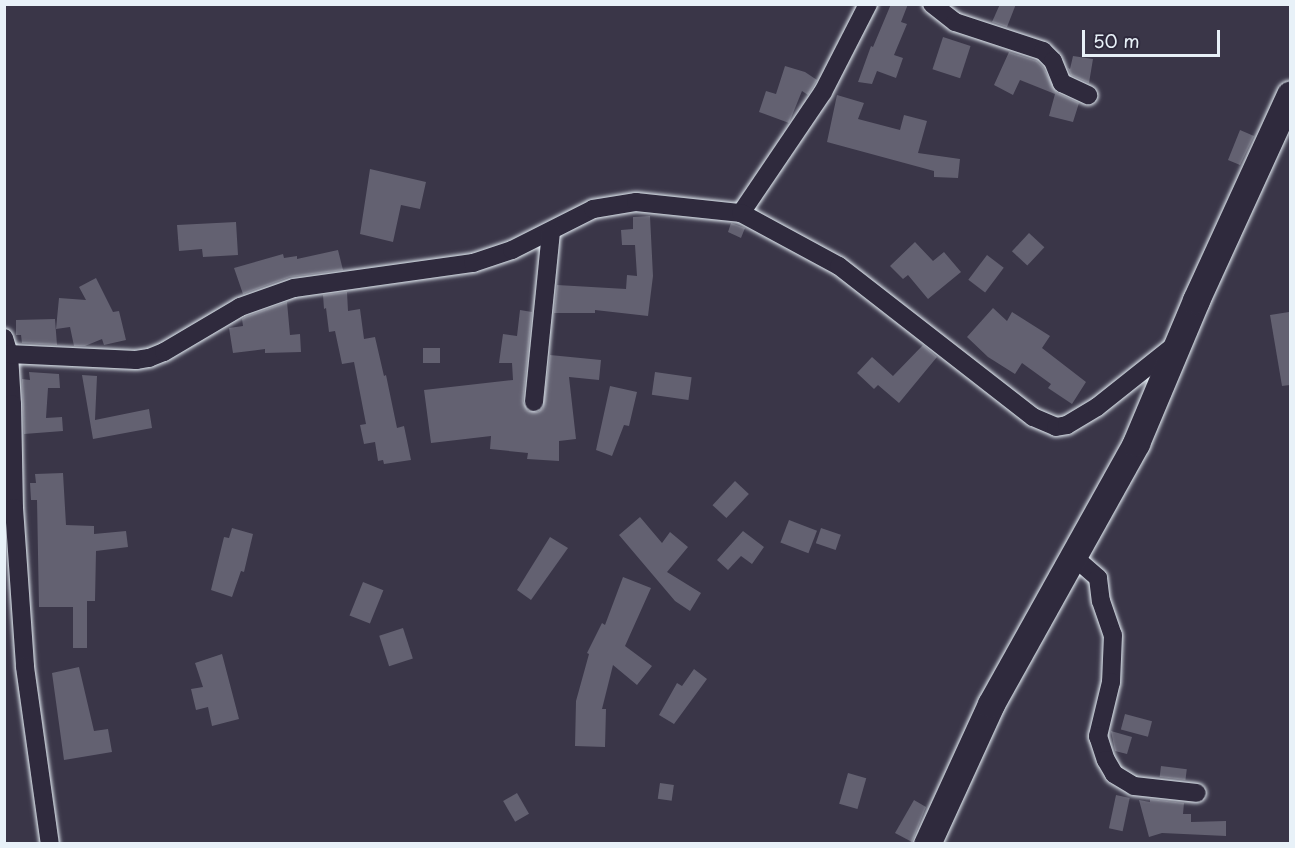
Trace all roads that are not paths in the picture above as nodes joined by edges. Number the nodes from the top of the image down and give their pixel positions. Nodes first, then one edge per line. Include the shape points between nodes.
1 (868, 4) edge
2 (932, 4) edge
3 (1088, 95) dead end
4 (1290, 95) edge
5 (741, 213) junction
6 (551, 232) junction
7 (1177, 344) junction
8 (7, 346) edge
9 (534, 402) dead end
10 (1074, 557) junction
11 (1197, 793) dead end
12 (50, 843) edge
13 (927, 843) edge

1 - 5 street via 823,92
2 - 3 street via 955,22 1043,51 1053,61 1062,83
4 - 7 street
5 - 6 street via 616,203 593,209
5 - 7 street via 840,266 1045,424 1056,427 1081,418
6 - 8 street via 473,263 294,288 240,307 149,358 136,360
6 - 9 street
7 - 10 street via 1136,444
8 - 12 street via 25,667
10 - 11 street via 1098,578 1113,635 1111,682 1098,736 1106,760 1114,774 1134,786
10 - 13 street via 992,704

